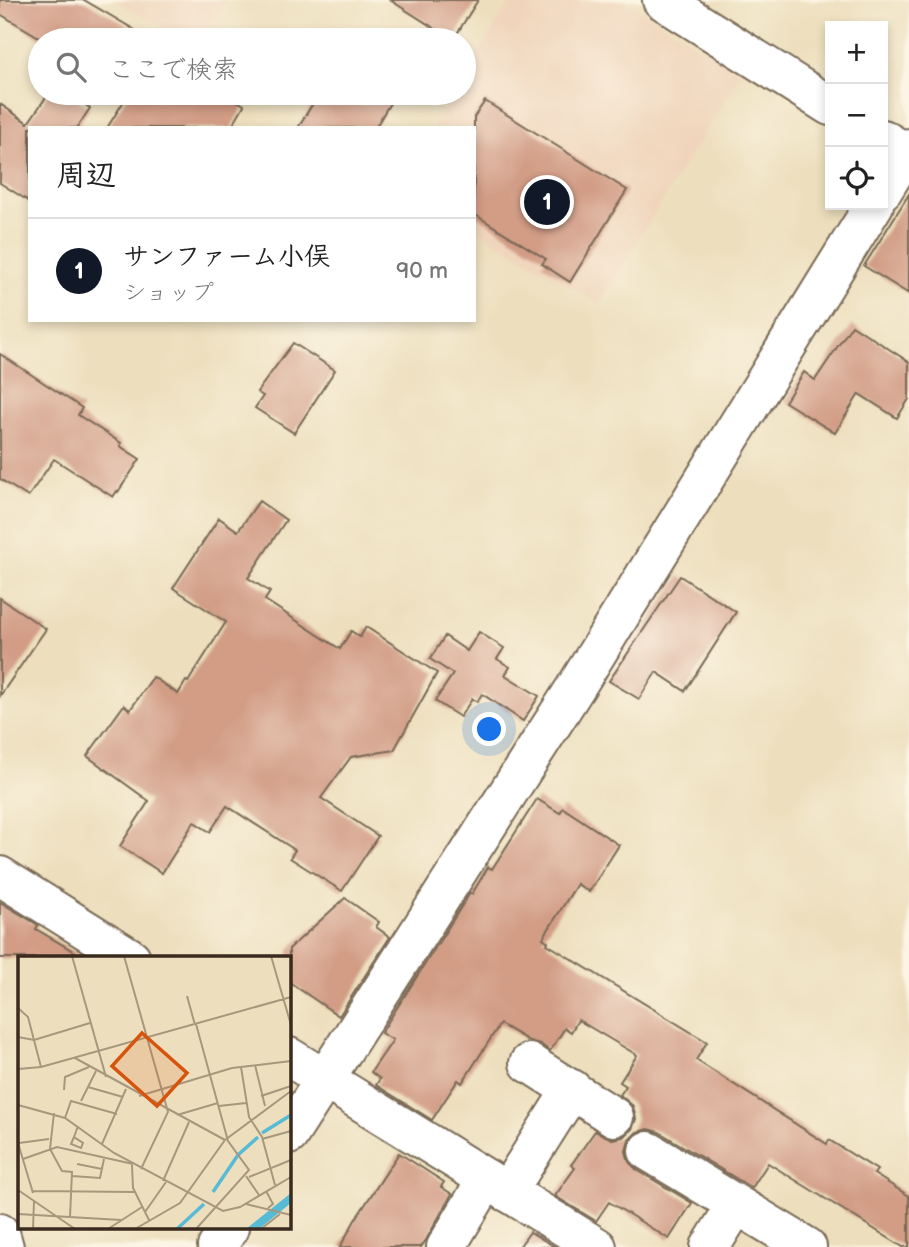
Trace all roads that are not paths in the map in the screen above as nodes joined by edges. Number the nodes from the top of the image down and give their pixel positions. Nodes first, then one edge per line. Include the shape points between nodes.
1 (662, 0) edge
2 (825, 103) edge
3 (902, 149) edge
4 (888, 179) edge
5 (871, 210) edge
6 (0, 876) edge
7 (128, 956) edge
8 (290, 1058) edge
9 (529, 1063) dead end
10 (324, 1080) junction
11 (572, 1089) junction
12 (614, 1117) dead end
13 (290, 1133) edge
14 (648, 1151) dead end
15 (497, 1186) junction
16 (736, 1205) junction
17 (228, 1230) edge
18 (0, 1233) edge
19 (4, 1247) edge
20 (217, 1247) edge
21 (446, 1247) edge
22 (597, 1247) edge
23 (710, 1247) edge
24 (807, 1247) edge

1 - 2 street
3 - 4 street
5 - 10 street via 579,682
6 - 7 street
8 - 10 street
9 - 11 street
10 - 13 street
10 - 15 street
11 - 12 street
11 - 15 street
14 - 16 street
15 - 21 street
15 - 22 street
16 - 23 street
16 - 24 street
17 - 20 street
18 - 19 street

